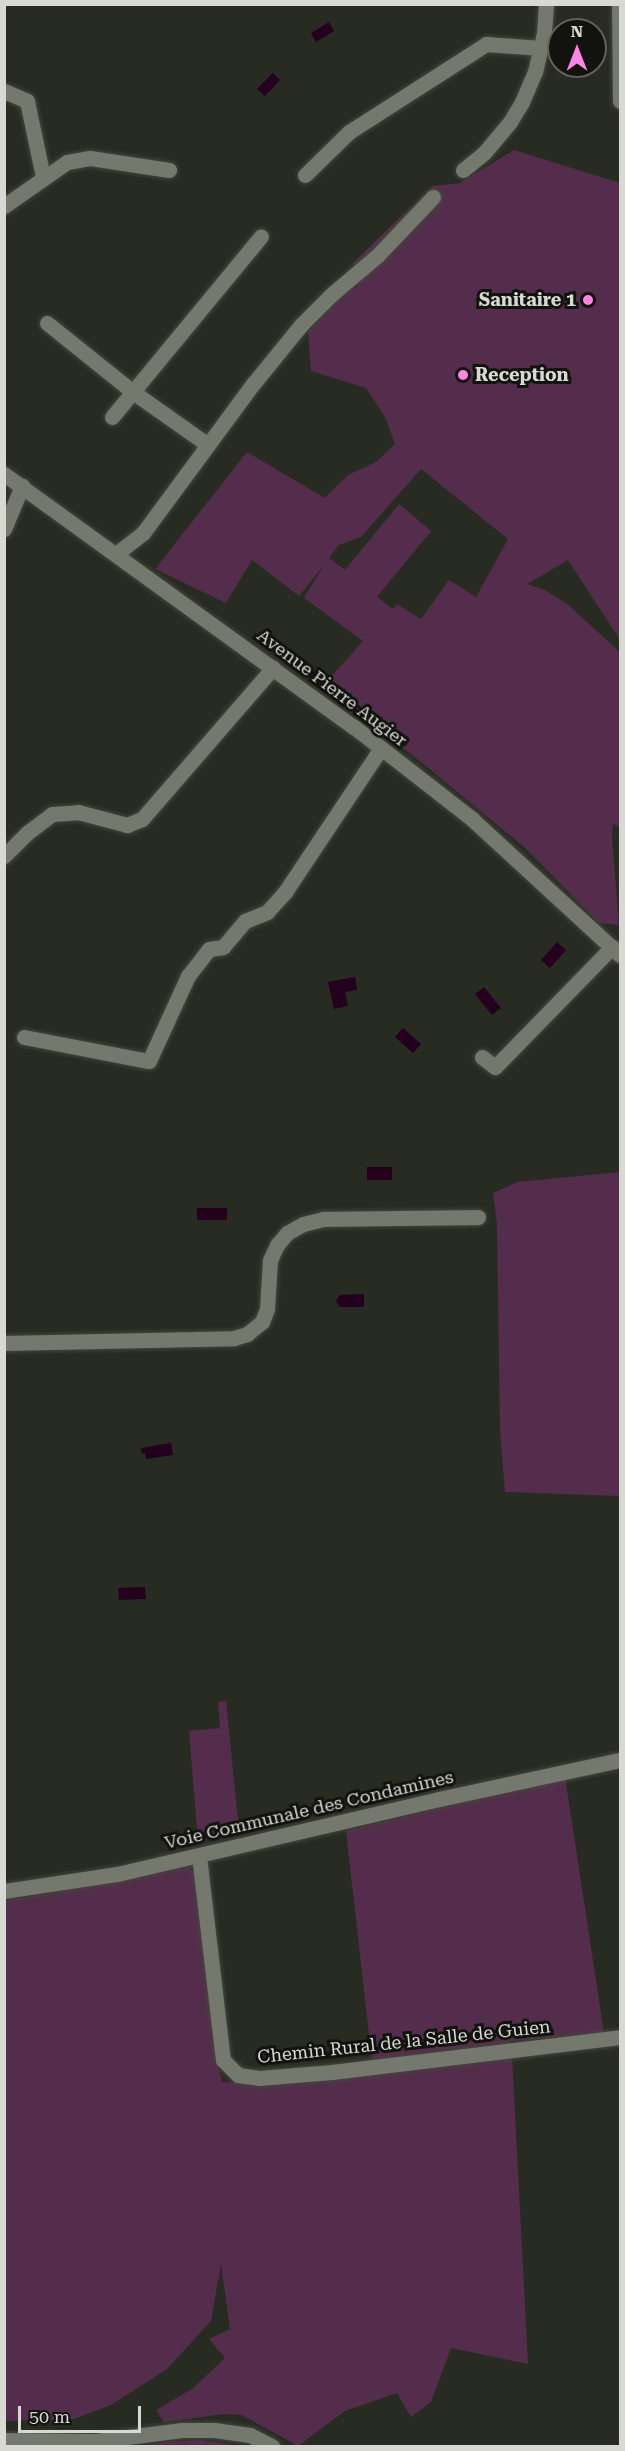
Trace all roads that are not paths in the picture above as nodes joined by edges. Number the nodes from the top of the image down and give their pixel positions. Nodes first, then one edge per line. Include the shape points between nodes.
1 (546, 4) edge
2 (619, 4) edge
3 (541, 48) junction
4 (4, 91) edge
5 (620, 100) edge
6 (169, 170) dead end
7 (464, 170) dead end
8 (305, 175) dead end
9 (44, 177) junction
10 (434, 197) dead end
11 (4, 206) edge
12 (261, 236) dead end
13 (47, 323) dead end
14 (133, 392) junction
15 (112, 417) dead end
16 (208, 445) junction
17 (4, 474) edge
18 (22, 486) junction
19 (4, 529) edge
20 (116, 554) junction
21 (273, 668) junction
22 (381, 748) junction
23 (4, 856) edge
24 (616, 951) edge
25 (24, 1037) dead end
26 (482, 1057) dead end
27 (478, 1217) dead end
28 (4, 1343) edge
29 (621, 1760) edge
30 (199, 1856) junction
31 (4, 1891) edge
32 (621, 2037) edge
33 (4, 2440) edge
34 (272, 2446) edge

1 - 3 street
2 - 5 street
3 - 7 street via 536,72 510,122
3 - 8 street via 486,44 349,132
4 - 9 street via 27,100
6 - 9 street via 90,158 67,162
9 - 11 street
10 - 16 street via 301,325
12 - 14 street
13 - 14 street
14 - 15 street
14 - 16 street
16 - 20 street via 143,533
17 - 18 street, Avenue Pierre Augier
18 - 19 street
18 - 20 street, Avenue Pierre Augier
20 - 21 street, Avenue Pierre Augier
21 - 22 street, Avenue Pierre Augier
21 - 23 street via 142,819 127,825 78,812 52,814
22 - 24 street, Avenue Pierre Augier via 472,819
22 - 25 street via 285,892 267,912 245,921 223,947 208,949 189,976 149,1061
24 - 26 street via 495,1067
27 - 28 street via 323,1220 303,1224 287,1233 270,1260 267,1309 262,1322 234,1338
29 - 30 street, Voie Communale des Condamines
30 - 31 street, Voie Communale des Condamines via 117,1874
30 - 32 street, Chemin Rural de la Salle de Guien via 223,2060 238,2075 259,2078 322,2073
33 - 34 street via 95,2441 214,2430 250,2435

